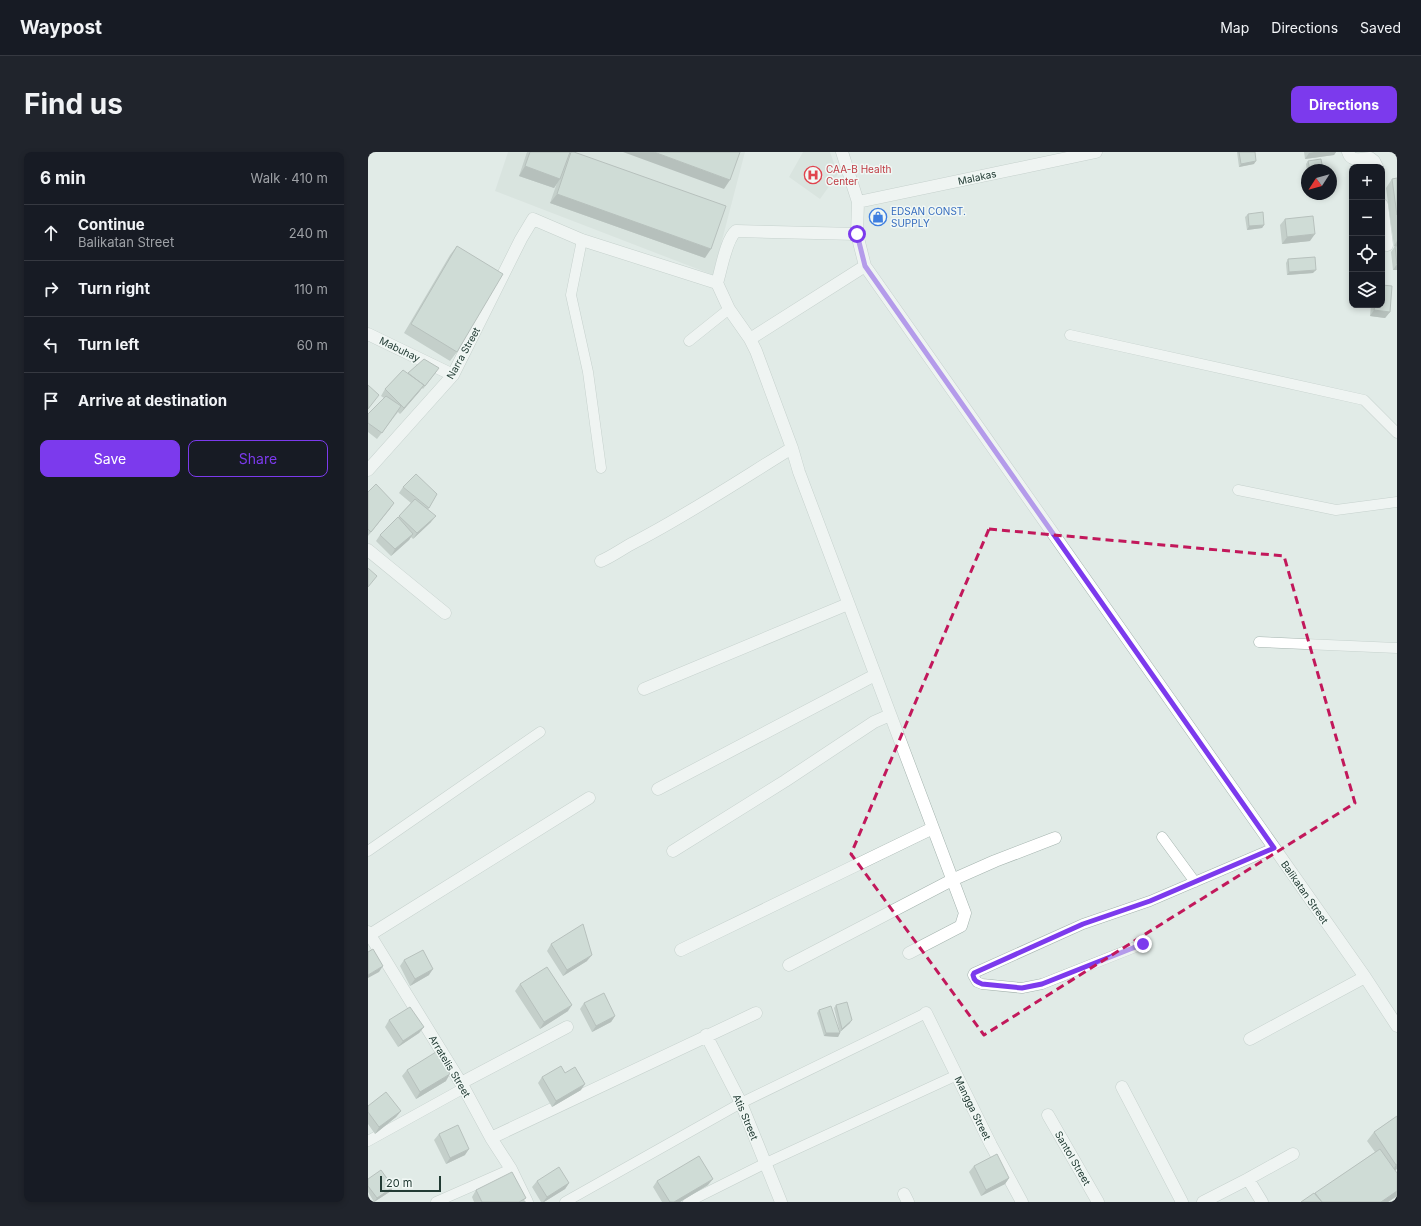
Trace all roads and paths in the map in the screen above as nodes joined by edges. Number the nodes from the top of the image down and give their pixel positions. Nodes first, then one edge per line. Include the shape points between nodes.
1 (842, 152) edge
2 (1096, 152) edge
3 (1348, 152) edge
4 (1376, 164) edge
5 (858, 202) junction
6 (1385, 225) edge
7 (857, 234) junction
8 (582, 240) junction
9 (1388, 245) dead end
10 (865, 266) junction
11 (717, 283) junction
12 (729, 309) junction
13 (368, 334) edge
14 (1070, 335) dead end
15 (750, 339) junction
16 (689, 341) dead end
17 (452, 375) junction
18 (1397, 433) edge
19 (792, 448) junction
20 (601, 468) dead end
21 (368, 470) edge
22 (1238, 490) dead end
23 (1397, 502) edge
24 (368, 550) edge
25 (601, 561) dead end
26 (848, 604) junction
27 (445, 613) dead end
28 (1259, 642) dead end
29 (1397, 648) edge
30 (875, 675) junction
31 (644, 689) dead end
32 (890, 715) junction
33 (540, 732) dead end
34 (658, 789) dead end
35 (589, 798) dead end
36 (933, 828) junction
37 (1162, 837) dead end
38 (1055, 838) dead end
39 (1274, 848) junction
40 (368, 851) edge
41 (673, 851) dead end
42 (952, 880) junction
43 (1195, 882) junction
44 (369, 935) edge
45 (1143, 944) dead end
46 (681, 950) dead end
47 (909, 953) dead end
48 (789, 965) dead end
49 (1365, 977) junction
50 (756, 1012) dead end
51 (926, 1013) joint
52 (1397, 1026) edge
53 (568, 1027) dead end
54 (706, 1035) junction
55 (1250, 1039) dead end
56 (957, 1075) junction
57 (462, 1086) junction
58 (1122, 1087) dead end
59 (741, 1103) junction
60 (1048, 1114) dead end
61 (491, 1138) junction
62 (368, 1141) edge
63 (1293, 1154) dead end
64 (766, 1163) junction
65 (512, 1169) junction
66 (1248, 1179) junction
67 (436, 1202) edge
68 (527, 1202) edge
69 (565, 1202) edge
70 (688, 1202) edge
71 (781, 1202) edge
72 (1022, 1202) edge
73 (1098, 1202) edge
74 (1182, 1202) edge
75 (1203, 1202) edge
76 (1262, 1202) edge

1 - 5 street, Balikatan Street
2 - 5 street, Malakas
3 - 4 street via 1350,158 1370,158
5 - 7 street, Balikatan Street
6 - 9 street
7 - 10 street, Balikatan Street
7 - 11 street via 736,231 729,241
8 - 11 street
8 - 17 street, Narra Street via 533,219
8 - 20 lane via 571,295 588,372
10 - 15 street
10 - 39 street, Balikatan Street
11 - 12 street
12 - 15 street
12 - 16 lane
13 - 17 street, Mabuhay
14 - 18 lane via 1364,400
15 - 19 street
17 - 21 street, Narra Street
19 - 25 street via 662,528
19 - 26 street via 798,472
22 - 23 lane via 1336,510
24 - 27 street
26 - 30 street
26 - 31 street
28 - 29 lane
30 - 32 street
30 - 34 street
32 - 36 street
32 - 41 street via 874,722
33 - 40 lane
35 - 44 street
36 - 42 street
36 - 46 street
37 - 43 lane
38 - 42 street
39 - 43 lane
39 - 49 street, Balikatan Street
42 - 47 street via 965,913 961,926
42 - 48 street
43 - 45 lane via 1083,924 973,975 977,982 982,984 1022,988 1042,984
44 - 57 street, Arratelis Street
49 - 52 street, Balikatan Street
49 - 55 street
50 - 54 street
51 - 56 street, Mangga Street
51 - 59 lane
53 - 57 street
54 - 59 street, Atis Street
54 - 61 street
56 - 64 lane
56 - 72 street, Mangga Street via 990,1144
57 - 61 street, Arratelis Street
57 - 62 lane
58 - 74 street
59 - 64 street, Atis Street
59 - 69 lane
60 - 73 street, Santol Street
61 - 65 street, Arratelis Street
63 - 66 street
64 - 70 lane
64 - 71 street, Atis Street
65 - 67 lane
65 - 68 street, Arratelis Street
66 - 75 street
66 - 76 street

